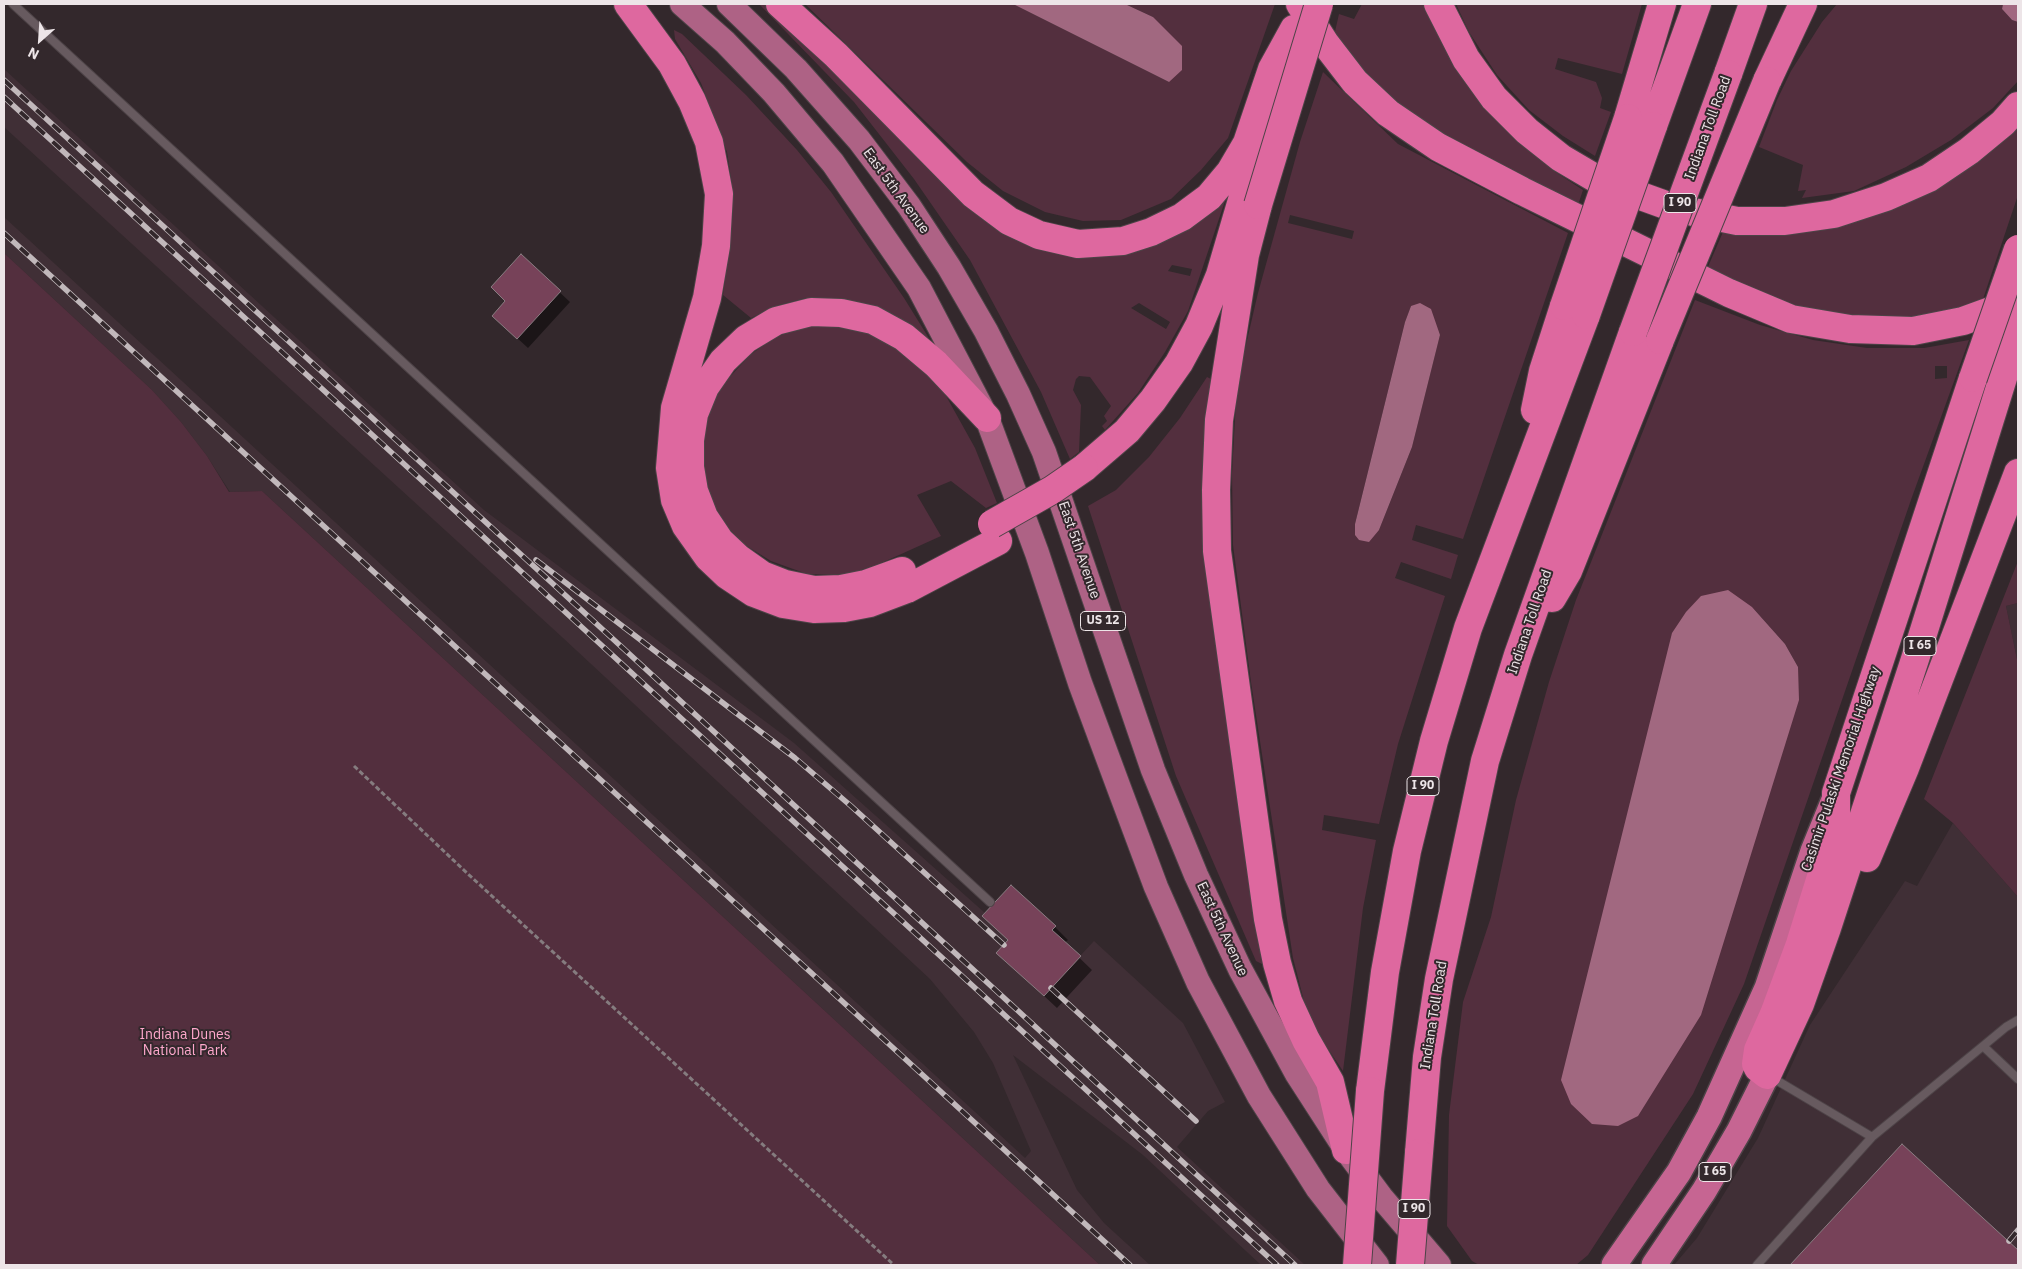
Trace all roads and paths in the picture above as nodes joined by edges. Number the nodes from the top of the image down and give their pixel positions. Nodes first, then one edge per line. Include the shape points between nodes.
1 (13, 4) edge
2 (628, 4) edge
3 (682, 4) edge
4 (729, 4) edge
5 (780, 4) edge
6 (1319, 4) edge
7 (1438, 4) edge
8 (1662, 4) edge
9 (1697, 4) edge
10 (1753, 4) edge
11 (1803, 4) edge
12 (1298, 12) edge
13 (2018, 106) edge
14 (1250, 204) junction
15 (2018, 249) edge
16 (1245, 255) junction
17 (2018, 301) edge
18 (1575, 310) junction
19 (2018, 330) edge
20 (987, 418) junction
21 (2018, 473) edge
22 (1087, 476) junction
23 (995, 532) junction
24 (1518, 655) junction
25 (354, 766) dead end
26 (1836, 793) junction
27 (990, 902) dead end
28 (1827, 928) junction
29 (2018, 1020) edge
30 (1983, 1046) junction
31 (1767, 1075) junction
32 (2018, 1079) edge
33 (1872, 1137) junction
34 (1346, 1150) junction
35 (894, 1265) edge
36 (1357, 1265) edge
37 (1377, 1265) edge
38 (1410, 1265) edge
39 (1439, 1265) edge
40 (1614, 1265) edge
41 (1654, 1265) edge
42 (1757, 1265) edge

1 - 27 lane
2 - 23 highway via 672,64 692,101 709,142 719,194 716,246 707,298 675,408 671,438 670,468 675,500 686,526 708,557 754,593 783,604 814,609 870,603 927,579
3 - 20 main road, US 12 via 725,42 774,93 833,163 920,288
4 - 34 main road, East 5th Avenue / US 12 via 796,69 859,140 914,214 986,331 1044,452 1153,770 1196,875 1240,970 1297,1074
5 - 12 highway via 836,55 974,194 1009,221 1039,235 1078,244 1123,241 1151,232 1182,217 1209,197 1230,172 1247,143 1272,69
6 - 14 highway, bridge
7 - 13 highway via 1466,59 1494,98 1527,131 1561,158 1595,178 1674,208 1737,221 1785,221 1834,214 1886,197 1929,178 1969,151
8 - 18 highway, bridge
9 - 18 highway, I 90, bridge via 1653,126
10 - 24 highway, Indiana Toll Road / I 90, bridge
11 - 24 highway, bridge via 1767,81 1568,571
12 - 14 highway
12 - 17 highway via 1355,82 1388,113 1438,147 1729,293 1791,319 1850,329 1913,331 1963,321
14 - 16 highway
14 - 22 highway via 1199,326 1179,363 1153,400
15 - 26 highway, Casimir Pulaski Memorial Highway / I 65, bridge
16 - 22 highway via 1222,316 1195,371 1141,441
16 - 34 highway via 1219,420 1217,551 1268,919 1277,962 1288,1002 1330,1082
18 - 36 highway, I 90, bridge via 1519,490 1468,628 1434,741 1407,851 1388,953 1370,1091
19 - 28 highway, I 65
20 - 23 highway via 936,364 904,337 873,320 841,313 811,312 776,321 746,339 724,360 705,388 694,414 690,467 694,491 704,517 720,541 762,575 785,584 814,590 841,589 896,574
20 - 37 main road, US 12 via 1156,887 1198,982 1259,1096 1318,1189
21 - 28 highway via 1864,867 1846,902
22 - 23 highway, bridge via 1052,490
24 - 38 highway, Indiana Toll Road / I 90, bridge via 1486,761 1438,979 1427,1056
25 - 35 path
26 - 31 highway via 1836,829 1787,982 1756,1058 1758,1068
26 - 40 highway, Casimir Pulaski Memorial Highway / I 65 via 1813,851 1768,988 1709,1117 1679,1172
28 - 31 highway, I 65 via 1800,1004
29 - 30 lane
30 - 32 lane
30 - 33 lane
31 - 33 lane
31 - 41 highway, I 65 via 1704,1190
33 - 42 lane
34 - 39 main road, East 5th Avenue / US 12

